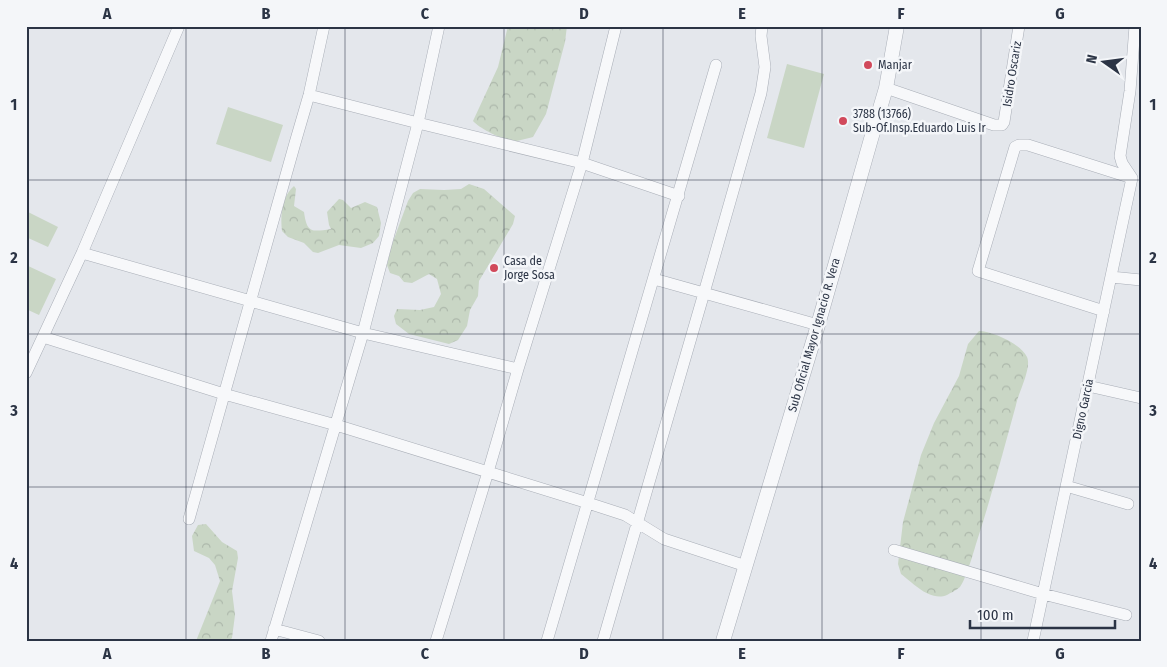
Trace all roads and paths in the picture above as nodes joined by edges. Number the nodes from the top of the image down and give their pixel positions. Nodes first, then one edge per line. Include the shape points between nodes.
1 (179, 26) edge
2 (324, 26) edge
3 (438, 26) edge
4 (616, 26) edge
5 (762, 26) edge
6 (897, 26) edge
7 (1020, 26) edge
8 (1134, 26) edge
9 (716, 65) dead end
10 (886, 88) junction
11 (1135, 90) edge
12 (309, 95) junction
13 (418, 123) junction
14 (582, 162) junction
15 (1132, 178) junction
16 (679, 196) junction
17 (82, 253) junction
18 (1111, 277) junction
19 (654, 279) junction
20 (1141, 280) edge
21 (704, 293) junction
22 (250, 301) junction
23 (1104, 311) junction
24 (818, 325) junction
25 (363, 333) junction
26 (43, 337) junction
27 (518, 369) junction
28 (26, 373) edge
29 (1088, 386) junction
30 (224, 394) junction
31 (1141, 398) edge
32 (336, 425) junction
33 (488, 472) junction
34 (1066, 486) junction
35 (588, 503) junction
36 (1128, 504) dead end
37 (189, 518) dead end
38 (637, 522) junction
39 (894, 550) dead end
40 (746, 566) junction
41 (1043, 594) junction
42 (1126, 615) dead end
43 (274, 629) junction
44 (271, 641) edge
45 (319, 641) edge
46 (436, 641) edge
47 (547, 641) edge
48 (603, 641) edge
49 (723, 641) edge
50 (1033, 641) edge

1 - 17 street
2 - 12 street
3 - 13 street
4 - 14 street
5 - 21 street via 764,68 761,93
6 - 10 street, Sub Oficial Mayor Ignacio R. Vera
7 - 10 street, Isidro Oscariz via 1002,125 994,126
8 - 11 street
9 - 16 street
10 - 24 street, Sub Oficial Mayor Ignacio R. Vera
11 - 15 street via 1120,156
12 - 13 street
12 - 22 street
13 - 14 street
13 - 25 street
14 - 16 street
14 - 27 street
15 - 18 street, Digno Garcia
15 - 23 street via 1028,145 1015,147 978,272
16 - 19 street
17 - 22 street
17 - 26 street
18 - 20 street
18 - 23 street, Digno Garcia
19 - 21 street
19 - 35 street
21 - 24 street
21 - 38 street
22 - 25 street
22 - 30 street
23 - 29 street, Digno Garcia
24 - 40 street, Sub Oficial Mayor Ignacio R. Vera
25 - 27 street
25 - 32 street
26 - 28 street
26 - 30 street
27 - 33 street
29 - 31 street
29 - 34 street, Digno Garcia
30 - 32 street
30 - 37 street
32 - 33 street
32 - 43 street
33 - 35 street
33 - 46 street
34 - 36 street
34 - 41 street, Digno Garcia
35 - 38 street
35 - 47 street
38 - 40 street via 664,538
38 - 48 street
39 - 41 street
40 - 49 street, Sub Oficial Mayor Ignacio R. Vera
41 - 42 street
41 - 50 street, Digno Garcia
43 - 44 street
43 - 45 street

